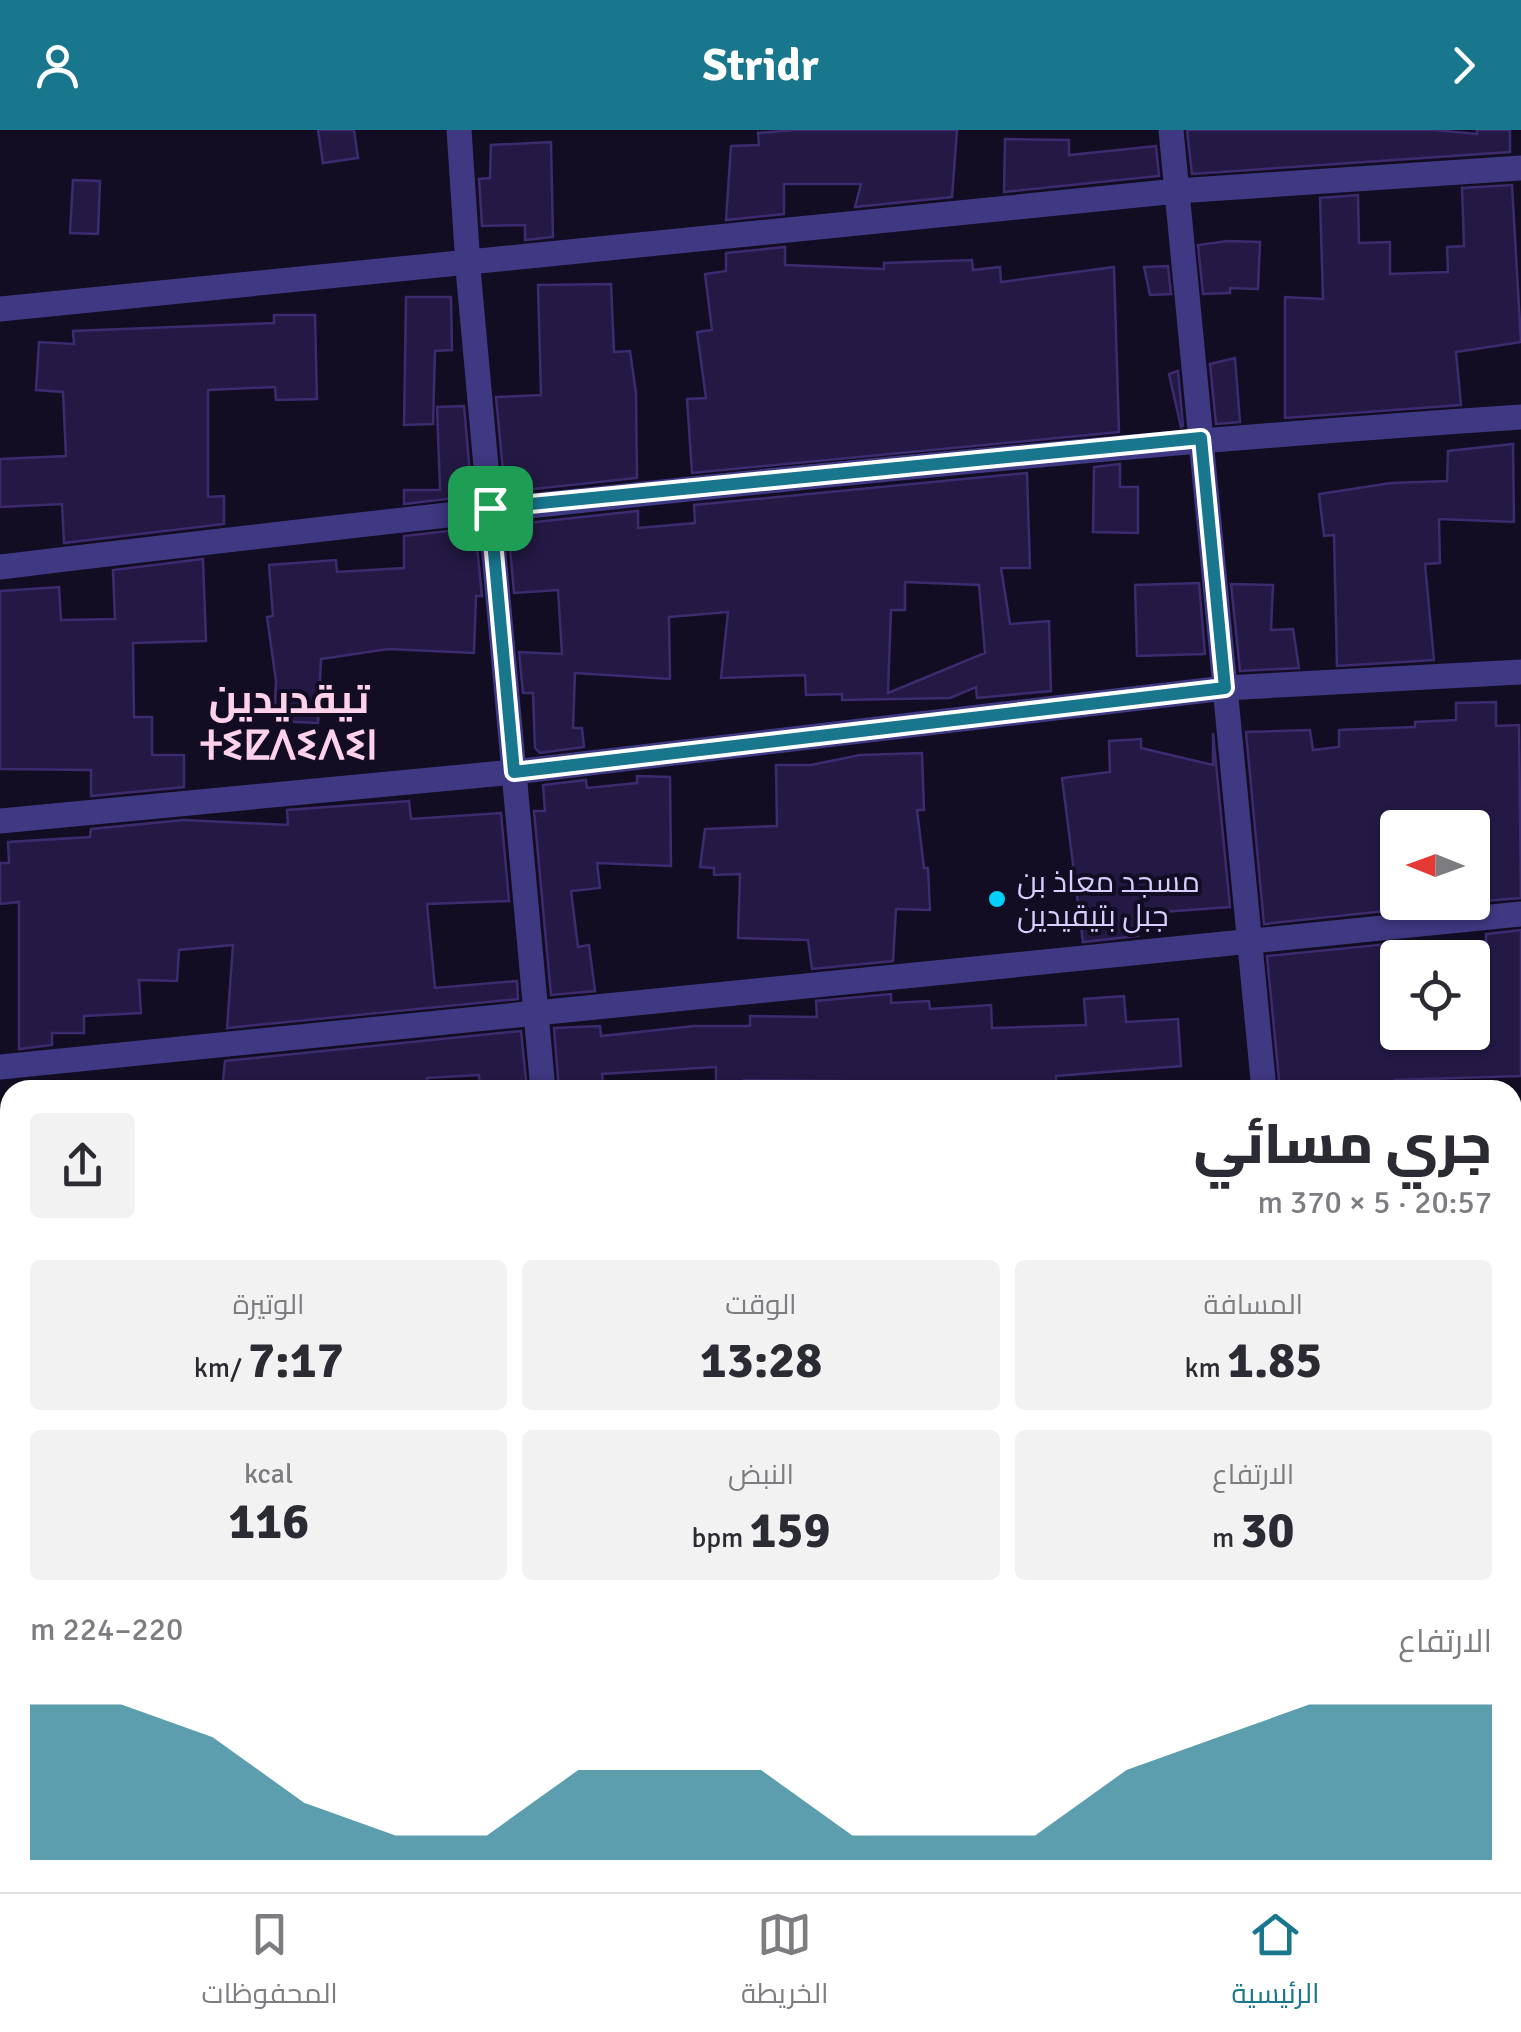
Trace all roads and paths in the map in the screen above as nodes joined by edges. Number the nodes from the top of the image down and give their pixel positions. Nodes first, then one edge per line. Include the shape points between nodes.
1 (459, 130) edge
2 (1171, 130) edge
3 (1521, 168) edge
4 (1177, 191) junction
5 (468, 260) junction
6 (0, 309) edge
7 (1521, 417) edge
8 (1201, 438) junction
9 (490, 508) junction
10 (0, 567) edge
11 (1521, 672) edge
12 (1225, 688) junction
13 (514, 772) junction
14 (0, 821) edge
15 (1521, 914) edge
16 (1250, 942) junction
17 (537, 1017) junction
18 (0, 1068) edge
19 (542, 1080) edge
20 (1263, 1080) edge

1 - 5 street
2 - 4 street
3 - 4 street
4 - 5 street
4 - 8 street
5 - 6 street
5 - 9 street
7 - 8 street
8 - 9 street
8 - 12 street
9 - 10 street
9 - 13 street
11 - 12 street
12 - 13 street
12 - 16 street
13 - 14 street
13 - 17 street
15 - 16 street
16 - 17 street
16 - 20 street
17 - 18 street
17 - 19 street

